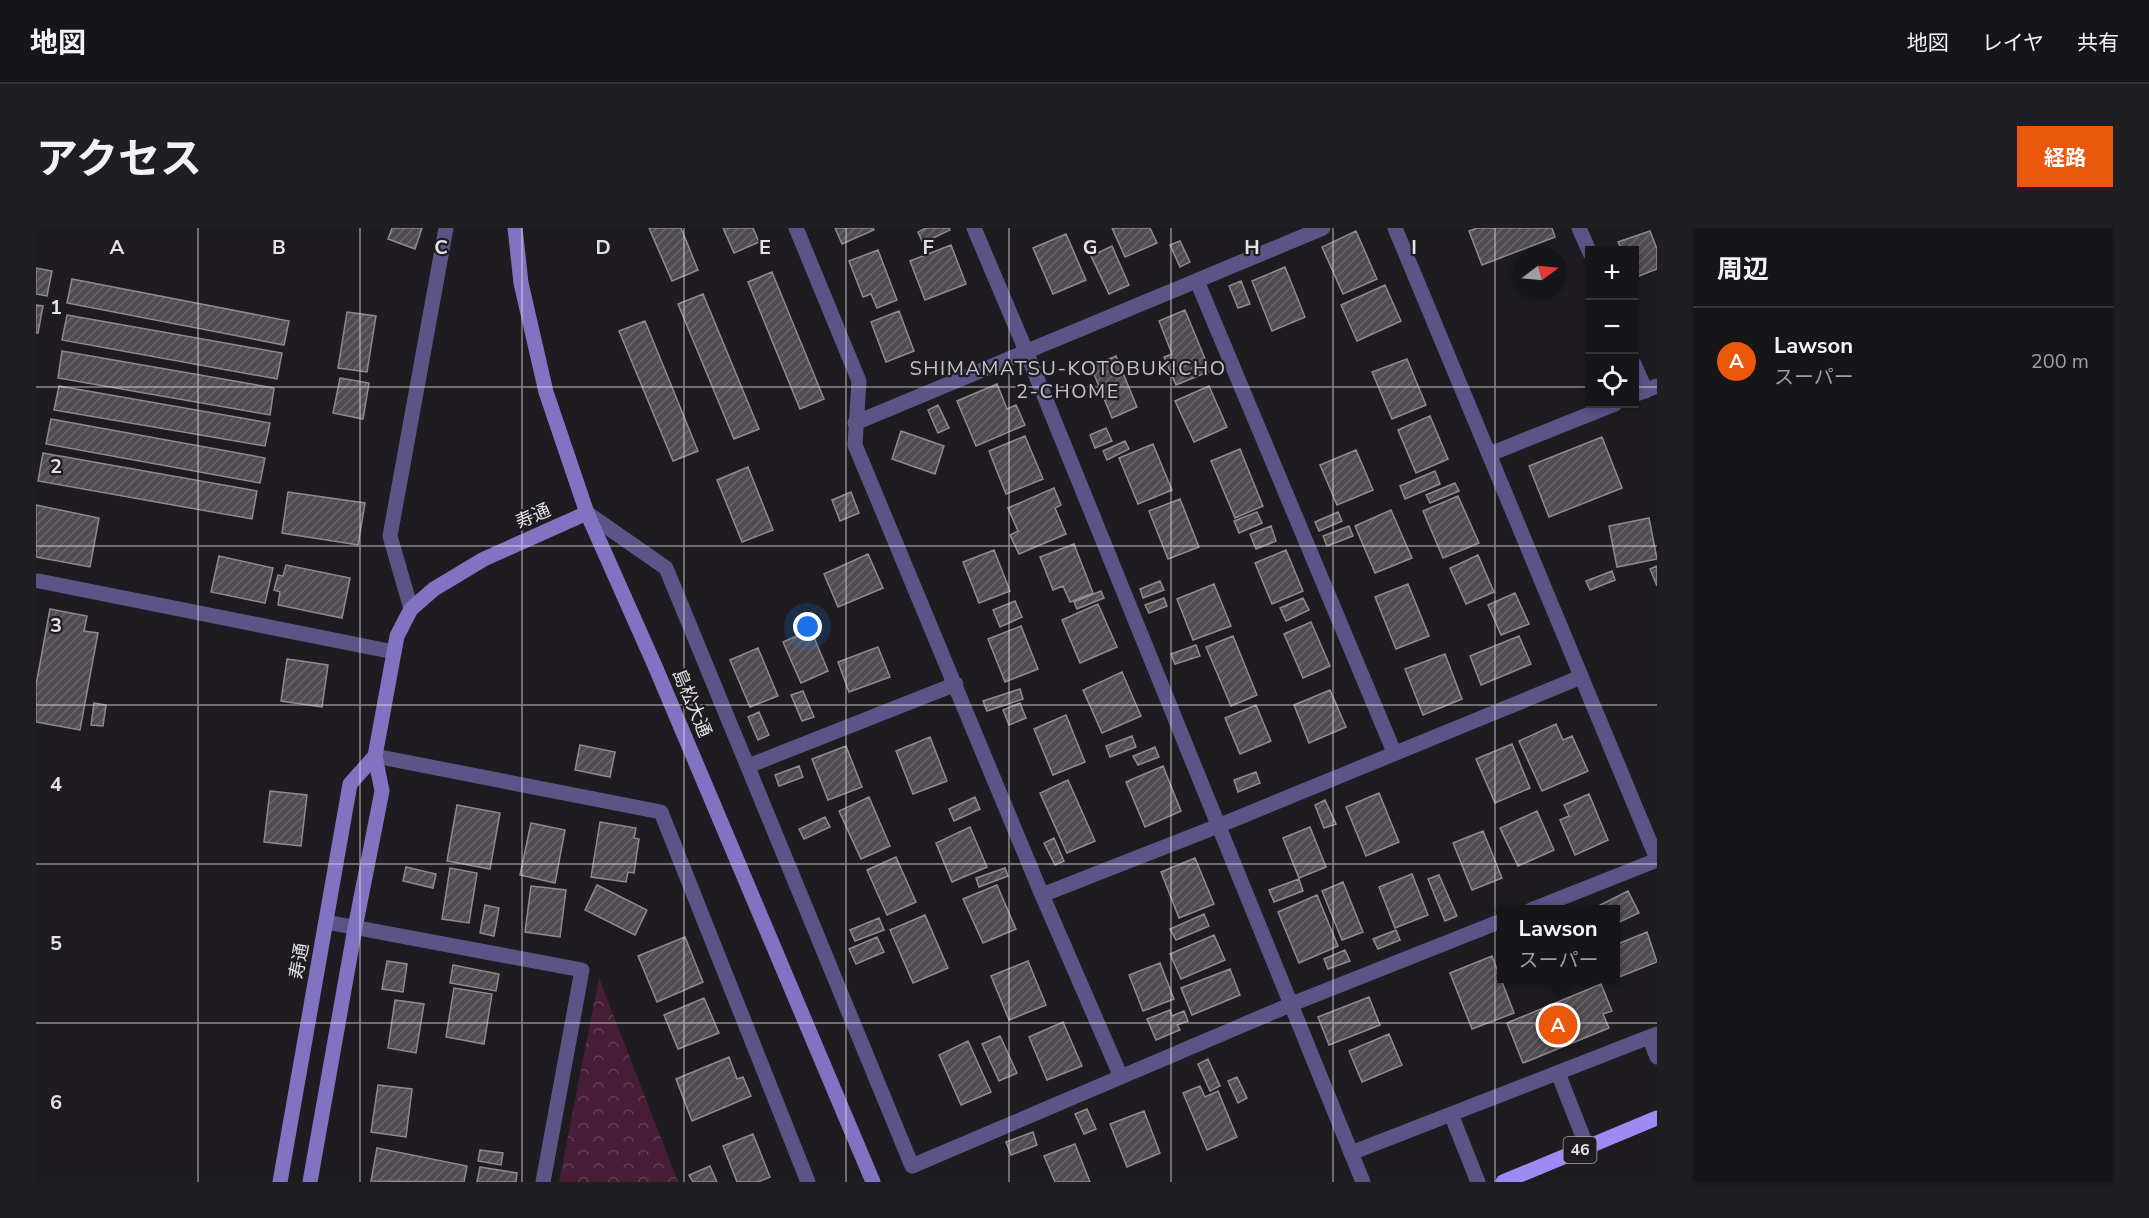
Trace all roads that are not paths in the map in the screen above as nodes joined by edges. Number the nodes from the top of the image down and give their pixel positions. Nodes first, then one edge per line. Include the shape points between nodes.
1 (446, 228) edge
2 (515, 228) edge
3 (796, 228) edge
4 (974, 228) edge
5 (1323, 228) edge
6 (1395, 228) edge
7 (1579, 228) edge
8 (1587, 246) edge
9 (1197, 281) junction
10 (1026, 351) junction
11 (1639, 374) edge
12 (1646, 391) edge
13 (1605, 408) edge
14 (855, 423) junction
15 (1490, 454) junction
16 (587, 513) junction
17 (39, 581) dead end
18 (411, 609) junction
19 (394, 652) junction
20 (1581, 677) junction
21 (956, 684) junction
22 (1394, 752) junction
23 (375, 756) junction
24 (748, 766) junction
25 (1218, 826) junction
26 (1657, 859) edge
27 (1042, 895) junction
28 (1541, 905) edge
29 (326, 922) junction
30 (1497, 923) edge
31 (355, 928) junction
32 (1292, 1004) junction
33 (1653, 1035) edge
34 (1657, 1057) edge
35 (1558, 1072) junction
36 (1121, 1077) junction
37 (1451, 1114) junction
38 (1657, 1118) edge
39 (1587, 1147) junction
40 (1352, 1153) junction
41 (280, 1182) edge
42 (310, 1182) edge
43 (543, 1182) edge
44 (808, 1182) edge
45 (873, 1182) edge
46 (1363, 1182) edge
47 (1478, 1182) edge
48 (1503, 1182) edge

1 - 18 street via 390,537
2 - 16 street, 島松大通 via 521,283 546,392
3 - 14 street via 859,381
4 - 10 street
5 - 9 street
6 - 15 street
7 - 8 street
9 - 10 street
9 - 22 street
10 - 14 street
10 - 25 street
11 - 12 street
13 - 15 street
14 - 21 street via 855,445
15 - 20 street
16 - 18 street, 寿通 via 484,559 434,589
16 - 24 street via 666,568
16 - 45 street, 島松大通
17 - 19 street
18 - 19 street, 寿通 via 397,636
19 - 23 street, 寿通
20 - 22 street
20 - 26 street
21 - 24 street
21 - 27 street
22 - 25 street
23 - 29 street, 寿通 via 350,784
23 - 31 street, 寿通 via 382,791
23 - 44 street via 661,812
24 - 36 street via 912,1166
25 - 27 street
25 - 32 street
26 - 28 street
27 - 36 street
29 - 31 street
29 - 41 street, 寿通
30 - 32 street
31 - 42 street, 寿通
31 - 43 street via 582,970
32 - 36 street
32 - 40 street
33 - 34 street
33 - 35 street
35 - 37 street
35 - 39 street
37 - 40 street
37 - 47 street
38 - 39 main road, 46
39 - 48 main road, 46
40 - 46 street

